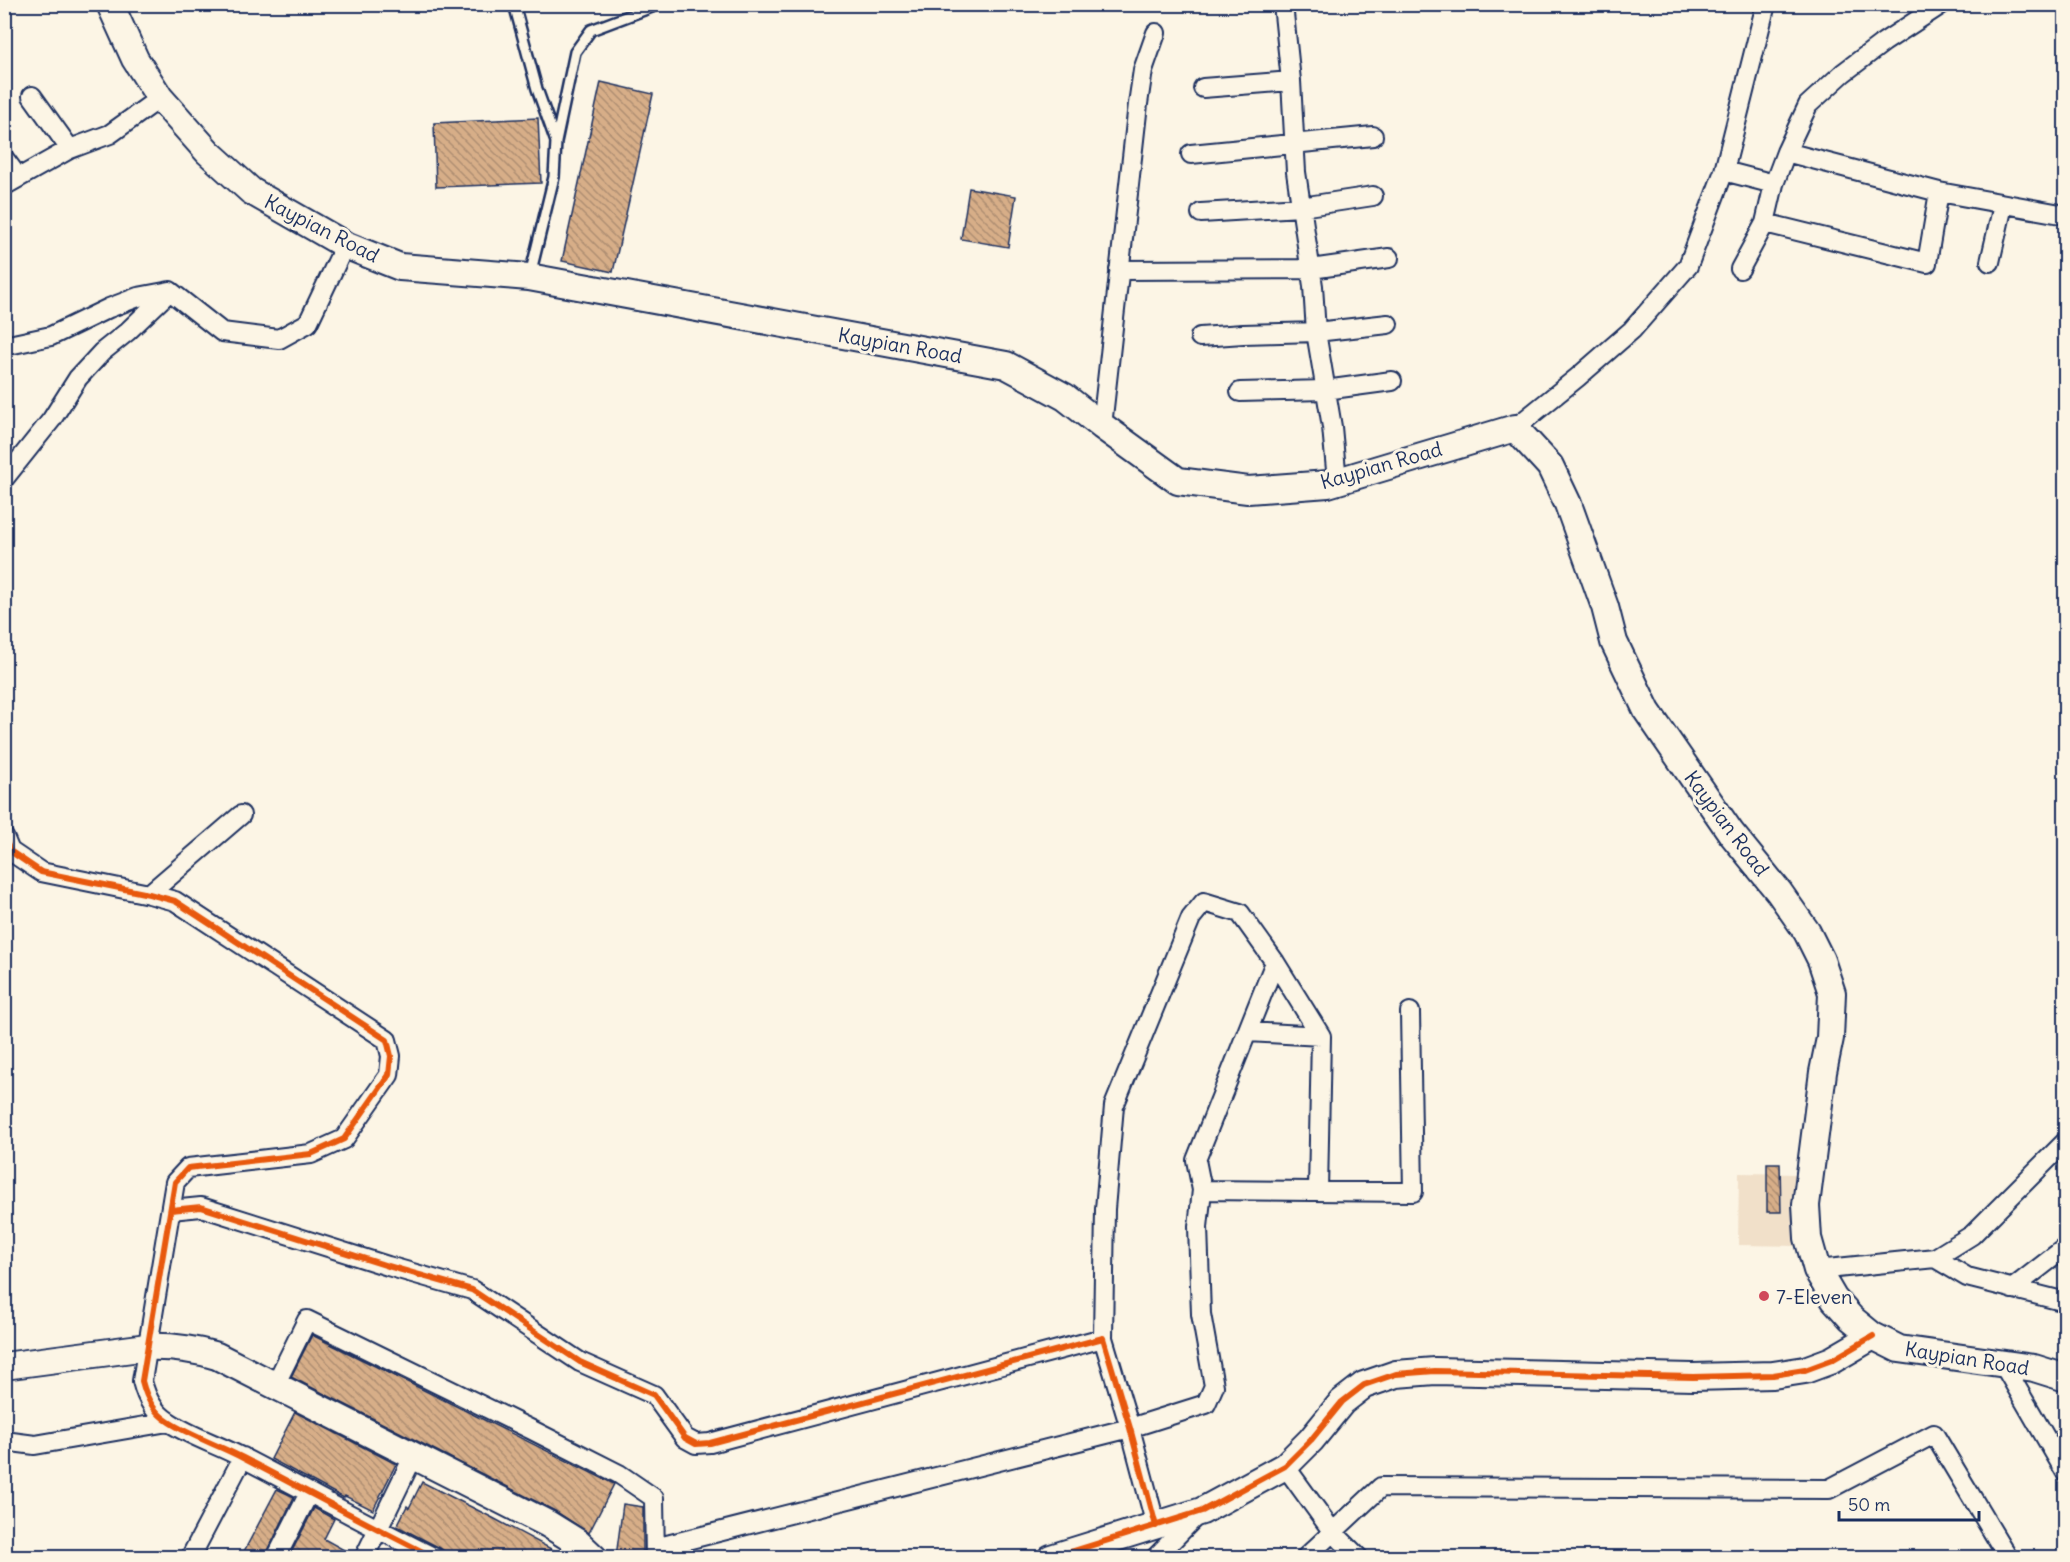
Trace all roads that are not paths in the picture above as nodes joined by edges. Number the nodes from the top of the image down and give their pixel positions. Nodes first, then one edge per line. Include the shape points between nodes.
1 (110, 4) edge
2 (514, 4) edge
3 (660, 4) edge
4 (1283, 4) edge
5 (1766, 4) edge
6 (1942, 4) edge
7 (1156, 33) dead end
8 (1291, 81) junction
9 (1203, 88) dead end
10 (32, 96) dead end
11 (160, 98) junction
12 (1373, 136) dead end
13 (556, 142) junction
14 (1293, 145) junction
15 (70, 150) junction
16 (1786, 152) junction
17 (1191, 154) dead end
18 (4, 158) edge
19 (1724, 171) junction
20 (11, 182) edge
21 (1774, 184) junction
22 (1939, 192) junction
23 (1373, 196) dead end
24 (2003, 205) junction
25 (1301, 207) junction
26 (1201, 213) dead end
27 (2066, 214) edge
28 (1765, 223) junction
29 (345, 245) junction
30 (1389, 258) dead end
31 (1990, 262) dead end
32 (1311, 269) junction
33 (1740, 269) dead end
34 (1119, 270) junction
35 (529, 277) junction
36 (170, 291) junction
37 (1388, 324) dead end
38 (1316, 332) junction
39 (1200, 337) dead end
40 (4, 346) edge
41 (1392, 381) dead end
42 (1325, 390) junction
43 (1240, 392) dead end
44 (1102, 426) junction
45 (1515, 428) junction
46 (4, 479) edge
47 (1337, 481) junction
48 (241, 815) dead end
49 (4, 837) edge
50 (149, 894) junction
51 (1275, 962) junction
52 (1410, 1012) dead end
53 (1248, 1032) junction
54 (1321, 1036) junction
55 (2066, 1141) edge
56 (1202, 1190) junction
57 (1318, 1191) junction
58 (171, 1210) junction
59 (2066, 1247) edge
60 (1935, 1258) junction
61 (1817, 1270) junction
62 (2012, 1288) junction
63 (2066, 1302) edge
64 (1873, 1336) junction
65 (1103, 1338) junction
66 (147, 1347) junction
67 (2003, 1364) junction
68 (4, 1366) edge
69 (2066, 1378) edge
70 (275, 1385) junction
71 (168, 1422) junction
72 (1130, 1428) junction
73 (4, 1441) edge
74 (413, 1456) junction
75 (243, 1457) junction
76 (1285, 1466) junction
77 (2066, 1473) edge
78 (309, 1494) junction
79 (1202, 1511) junction
80 (1156, 1526) junction
81 (379, 1530) junction
82 (1332, 1531) junction
83 (655, 1553) edge
84 (2007, 1556) dead end
85 (190, 1557) edge
86 (276, 1557) edge
87 (364, 1557) edge
88 (435, 1557) edge
89 (594, 1557) edge
90 (1051, 1557) edge
91 (1155, 1557) edge
92 (1305, 1557) edge
93 (1359, 1557) edge

1 - 11 main road, Kaypian Road via 135,59
2 - 13 lane
3 - 13 lane via 591,30 575,52
4 - 8 street
5 - 19 street
6 - 16 street via 1884,42 1808,105
7 - 34 street via 1143,70
8 - 9 street
8 - 14 street
10 - 15 street
11 - 15 street via 110,134
11 - 29 main road, Kaypian Road via 208,152 251,191
12 - 14 street
13 - 35 lane via 554,177
14 - 17 street
14 - 25 street
15 - 20 street
16 - 21 street
16 - 22 street
18 - 20 street
19 - 21 street
19 - 45 street via 1688,266 1632,330
21 - 28 street
22 - 24 street
22 - 28 street via 1927,263
23 - 25 street
24 - 27 street
24 - 31 street
25 - 26 street
25 - 32 street
28 - 33 street
29 - 35 main road, Kaypian Road via 400,267
29 - 36 street via 308,322 279,339 222,332
30 - 32 street
32 - 34 street
32 - 38 street
34 - 44 street
35 - 44 main road, Kaypian Road via 1006,364 1065,397
36 - 40 street via 138,297 51,336
36 - 46 street via 78,378
37 - 38 street
38 - 39 street
38 - 42 street
41 - 42 street
42 - 43 street
42 - 47 street
44 - 47 main road, Kaypian Road via 1178,481 1248,490
45 - 47 main road, Kaypian Road
45 - 61 main road, Kaypian Road via 1550,466 1568,504 1614,642 1647,711 1731,833 1796,916 1821,960 1832,993 1830,1038 1806,1205 1808,1239
48 - 50 street
49 - 50 street via 10,851 41,872
50 - 58 street via 175,901 387,1040 391,1056 389,1075 344,1138 311,1154 188,1168 175,1182
51 - 53 street
51 - 54 street
51 - 65 street via 1240,913 1204,902 1191,918 1114,1106 1105,1209
52 - 57 street via 1413,1192
53 - 54 street
53 - 56 street via 1196,1160
54 - 57 street
55 - 60 street via 1972,1235
56 - 57 street
56 - 72 street via 1198,1227 1201,1314 1214,1386 1206,1404
58 - 65 street via 201,1207 472,1290 580,1362 654,1395 685,1438 696,1444
58 - 66 street
59 - 62 street
60 - 61 street
60 - 62 street via 1967,1277
61 - 64 main road, Kaypian Road via 1834,1299
62 - 63 street
64 - 67 main road, Kaypian Road via 1899,1349
64 - 76 main road via 1832,1360 1805,1370 1773,1375 1434,1371 1396,1374 1364,1385 1342,1402
65 - 72 street
66 - 68 main road
66 - 70 main road via 194,1349
66 - 71 street via 142,1381 145,1392 153,1408
67 - 69 main road, Kaypian Road
67 - 77 street
70 - 74 main road
70 - 83 street via 308,1320 619,1474 654,1498
71 - 73 street via 35,1445
71 - 75 street
72 - 80 street
72 - 83 street
74 - 81 street
74 - 89 main road via 548,1524
75 - 78 street
75 - 85 street
76 - 79 main road
76 - 82 street
78 - 81 street
78 - 86 street
79 - 80 main road
79 - 91 street
80 - 90 main road
81 - 87 street
81 - 88 street
82 - 84 street via 1381,1487 1829,1489 1934,1434
82 - 92 street
82 - 93 street

